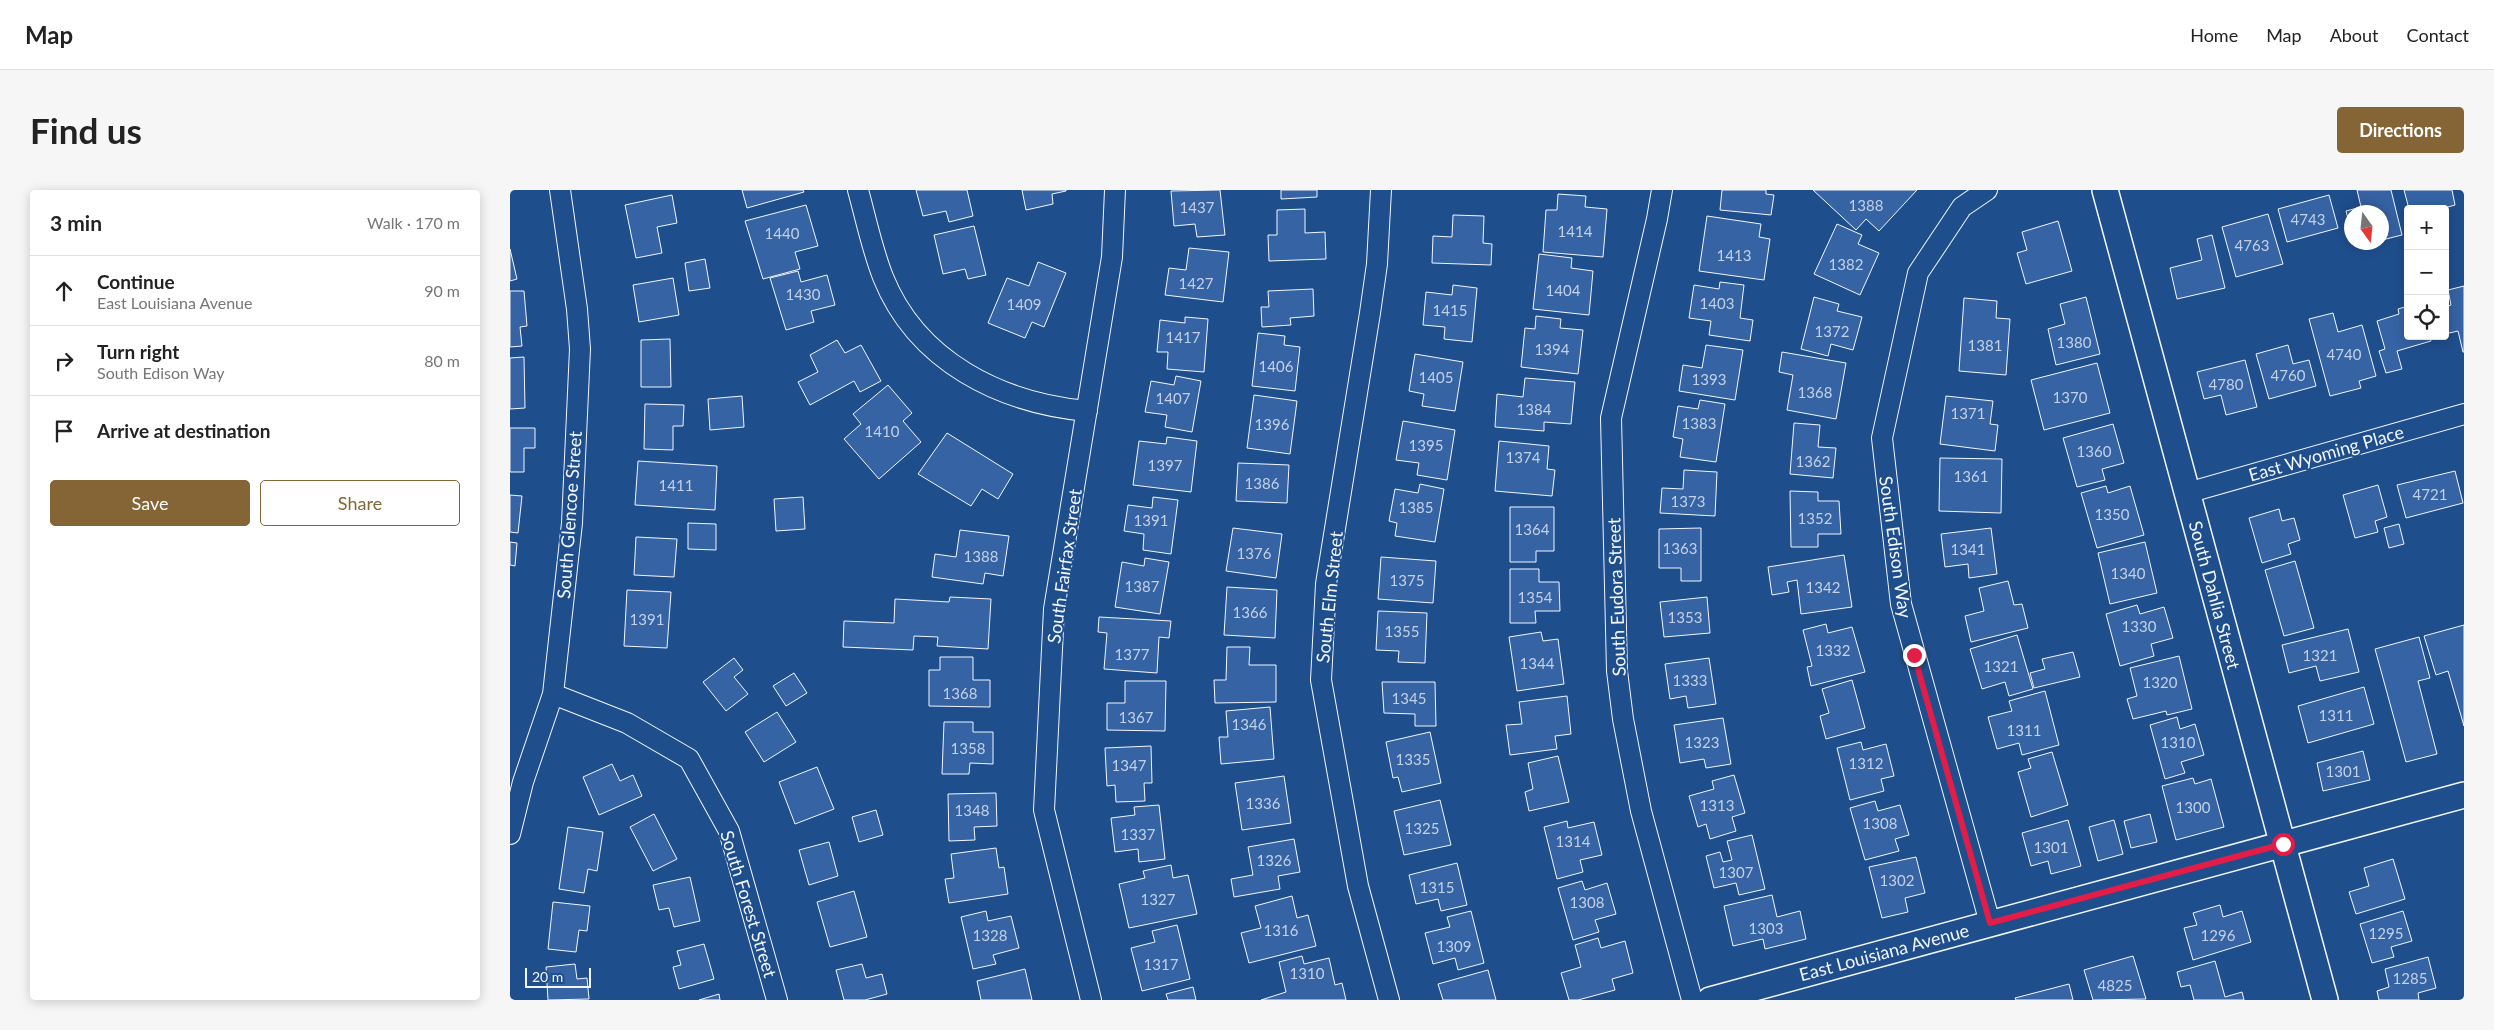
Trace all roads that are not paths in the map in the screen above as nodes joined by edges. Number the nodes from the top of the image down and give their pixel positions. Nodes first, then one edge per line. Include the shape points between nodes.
1 (560, 190) edge
2 (858, 190) edge
3 (1115, 190) edge
4 (1382, 190) edge
5 (1662, 190) edge
6 (1987, 190) edge
7 (2105, 190) edge
8 (1087, 410) junction
9 (2464, 414) edge
10 (2187, 493) junction
11 (553, 694) junction
12 (2464, 795) edge
13 (510, 834) edge
14 (2283, 844) junction
15 (1990, 923) junction
16 (777, 1000) edge
17 (1091, 1000) edge
18 (1389, 1000) edge
19 (1692, 1000) edge
20 (1710, 1000) edge
21 (2325, 1000) edge

1 - 11 street, South Glencoe Street via 580,349 572,523
2 - 8 street via 884,278 902,313 924,343 952,365 989,387 1055,408
3 - 8 street, South Fairfax Street via 1112,257
4 - 18 street, South Elm Street via 1377,264 1326,584 1321,680 1358,886
5 - 19 street, South Eudora Street via 1611,418 1617,671 1641,812
6 - 15 street, South Edison Way via 1962,207 1918,274 1882,438 1901,604
7 - 10 street, South Dahlia Street
8 - 17 street, South Fairfax Street via 1054,609 1044,810
9 - 10 street, East Wyoming Place
10 - 14 street, South Dahlia Street
11 - 13 street, South Glencoe Street via 523,782
11 - 16 street, South Forest Street via 627,723 689,759 729,832
12 - 14 street, East Louisiana Avenue
14 - 15 street, East Louisiana Avenue
14 - 21 street, South Dahlia Street
15 - 20 street, East Louisiana Avenue

